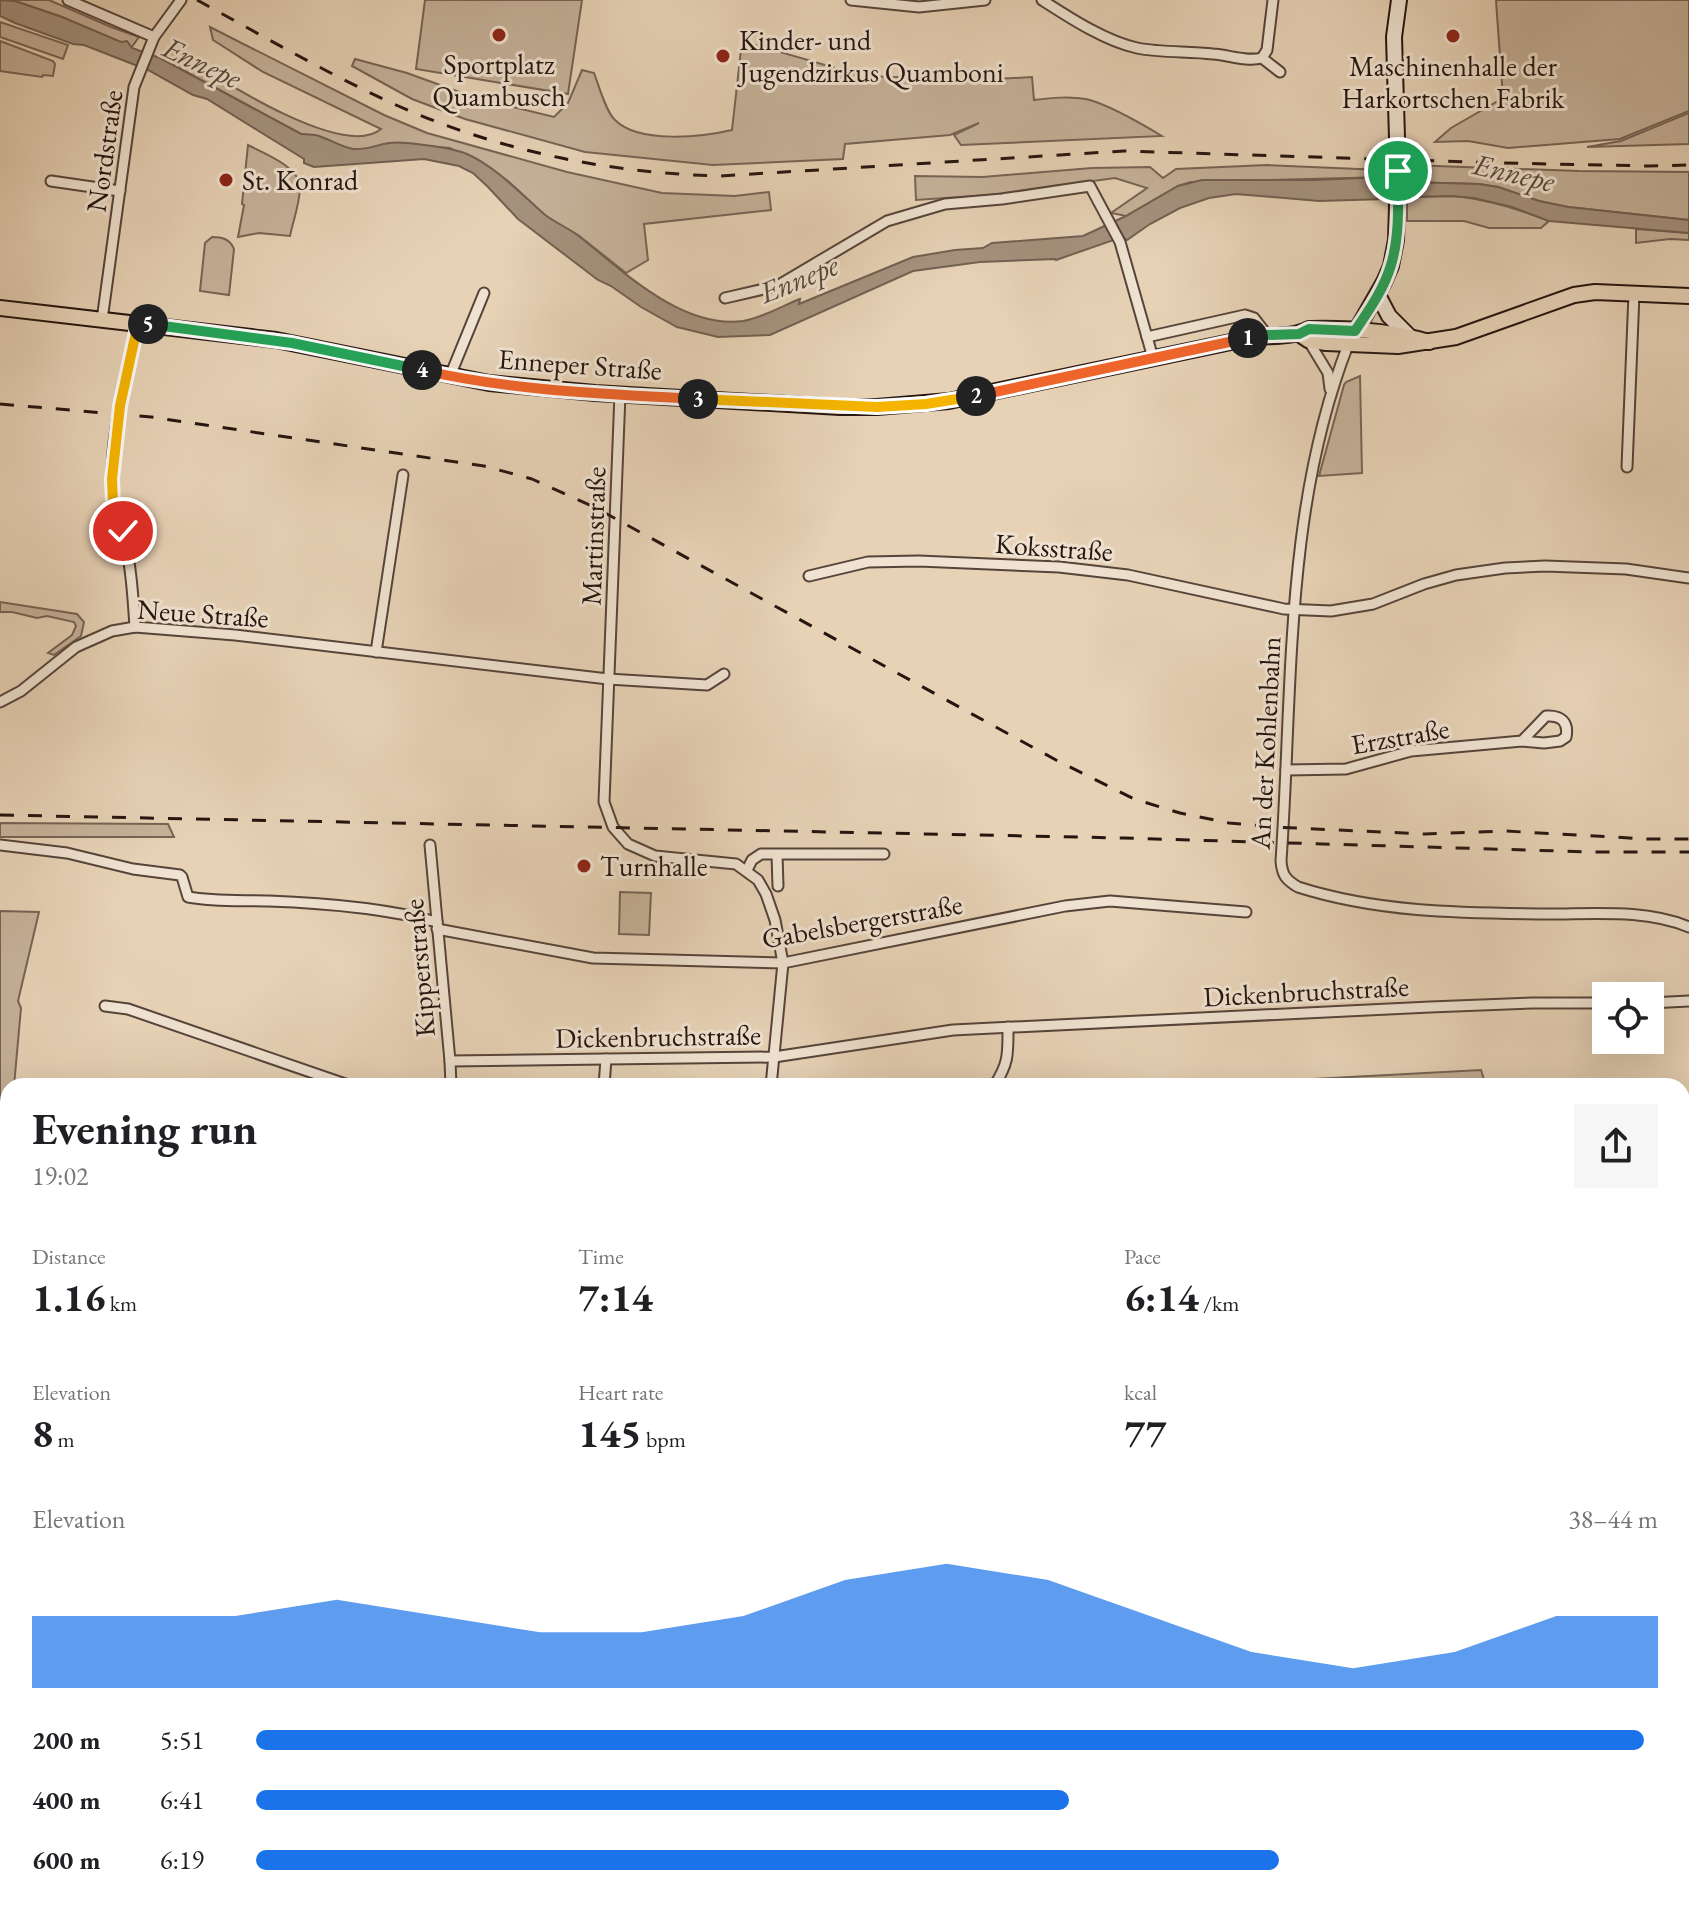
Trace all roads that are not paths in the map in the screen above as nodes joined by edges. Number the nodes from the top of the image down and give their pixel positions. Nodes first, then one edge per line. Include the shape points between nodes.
1 (68, 0) edge
2 (181, 0) edge
3 (851, 0) edge
4 (985, 0) edge
5 (1042, 0) edge
6 (1273, 0) edge
7 (1399, 0) edge
8 (152, 41) junction
9 (1262, 58) junction
10 (1280, 72) dead end
11 (51, 181) dead end
12 (120, 191) junction
13 (484, 293) dead end
14 (1634, 294) junction
15 (1378, 295) junction
16 (1689, 296) edge
17 (725, 298) dead end
18 (0, 308) edge
19 (102, 320) junction
20 (138, 323) junction
21 (1355, 331) junction
22 (1267, 335) junction
23 (1147, 337) junction
24 (1303, 337) junction
25 (1410, 337) junction
26 (1429, 342) junction
27 (1348, 345) junction
28 (1153, 358) junction
29 (450, 376) junction
30 (1331, 393) junction
31 (620, 394) junction
32 (1627, 467) dead end
33 (403, 475) dead end
34 (809, 576) dead end
35 (1689, 578) edge
36 (1293, 610) junction
37 (135, 627) junction
38 (376, 652) junction
39 (724, 674) dead end
40 (608, 679) junction
41 (0, 702) edge
42 (1522, 741) junction
43 (1286, 770) junction
44 (0, 845) edge
45 (430, 845) dead end
46 (884, 854) dead end
47 (777, 855) junction
48 (747, 870) junction
49 (778, 886) dead end
50 (1246, 912) dead end
51 (437, 926) junction
52 (1689, 927) edge
53 (783, 963) junction
54 (1689, 1001) edge
55 (1592, 1003) edge
56 (1664, 1004) edge
57 (105, 1006) dead end
58 (1008, 1027) junction
59 (774, 1057) junction
60 (606, 1059) junction
61 (450, 1061) junction
62 (328, 1078) edge
63 (451, 1078) edge
64 (605, 1078) edge
65 (772, 1078) edge
66 (999, 1078) edge

1 - 8 street
2 - 8 street, Nordstraße
3 - 4 street via 919,7
5 - 9 street via 1128,45 1251,61
6 - 9 street
7 - 15 main road via 1394,37 1395,250
8 - 12 street, Nordstraße via 133,94
9 - 10 street
11 - 12 street
12 - 19 street, Nordstraße
13 - 29 street
14 - 16 main road, Enneper Straße
14 - 26 main road, Enneper Straße via 1574,295
14 - 32 street
15 - 21 main road
15 - 25 main road
17 - 23 street via 777,286 887,221 945,204 1090,186 1120,242
18 - 19 main road, Enneper Straße
19 - 20 main road, Enneper Straße
20 - 29 main road, Enneper Straße via 292,343
20 - 37 street via 120,406 112,479 131,573
21 - 24 main road, Enneper Straße via 1309,329
21 - 25 main road, Enneper Straße
21 - 27 main road
22 - 23 street via 1245,315
22 - 24 main road, Enneper Straße
22 - 28 main road, Enneper Straße
23 - 28 street
24 - 27 main road, Enneper Straße
24 - 30 street via 1328,373
25 - 26 main road, Enneper Straße
26 - 27 main road, Enneper Straße
27 - 30 street, An der Kohlenbahn
28 - 31 main road, Enneper Straße via 907,405 840,407
29 - 31 main road, Enneper Straße
30 - 36 street, An der Kohlenbahn via 1303,519
31 - 40 street, Martinstraße
33 - 38 street
34 - 36 street, Koksstraße via 868,562 1059,567 1128,575
35 - 36 street, Koksstraße via 1626,569 1505,568 1456,575 1373,604
36 - 43 street, An der Kohlenbahn
37 - 38 street, Neue Straße
37 - 41 street, Neue Straße via 76,647
38 - 40 street, Neue Straße
39 - 40 street via 707,685
40 - 48 street, Martinstraße via 604,802 613,827 628,844 655,856 736,864
42 - 42 street, Erzstraße via 1560,741 1567,726 1557,716 1546,716
42 - 43 street, Erzstraße via 1411,751 1346,769
43 - 52 street, An der Kohlenbahn via 1281,873 1298,887 1431,912 1632,915
44 - 51 street, Gabelsbergerstraße via 180,875 188,897 204,900 373,910
45 - 51 street, Kipperstraße
46 - 47 street
47 - 48 street via 761,854
47 - 49 street
48 - 53 street via 766,894
50 - 53 street, Gabelsbergerstraße via 1110,901
51 - 53 street, Gabelsbergerstraße via 593,958
51 - 61 street, Kipperstraße
53 - 59 street
54 - 56 street
55 - 58 street, Dickenbruchstraße
57 - 62 street via 128,1009
58 - 59 street, Dickenbruchstraße via 953,1030
58 - 66 street via 1009,1056
59 - 60 street, Dickenbruchstraße
59 - 65 street
60 - 61 street, Dickenbruchstraße
60 - 64 street
61 - 63 street, Kipperstraße

